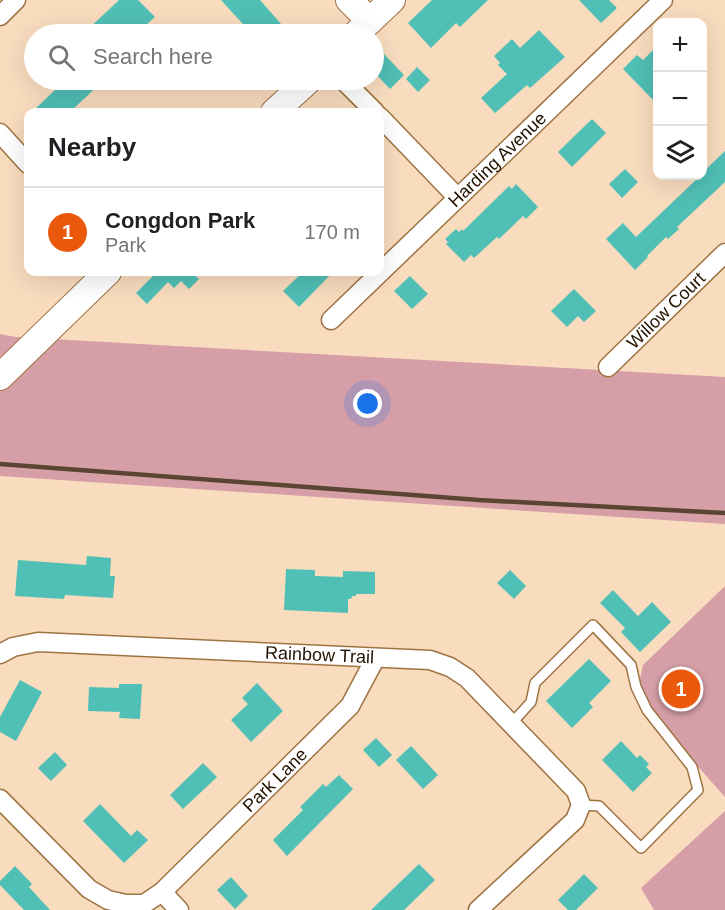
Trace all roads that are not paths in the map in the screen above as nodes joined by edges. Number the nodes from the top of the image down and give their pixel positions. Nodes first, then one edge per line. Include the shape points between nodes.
1 (16, 0) edge
2 (349, 0) edge
3 (392, 0) edge
4 (663, 0) edge
5 (0, 16) edge
6 (361, 24) edge
7 (367, 24) edge
8 (298, 90) edge
9 (353, 90) edge
10 (278, 108) edge
11 (371, 108) edge
12 (384, 121) edge
13 (0, 133) edge
14 (24, 160) edge
15 (457, 196) junction
16 (725, 253) edge
17 (384, 268) edge
18 (104, 276) edge
19 (376, 276) edge
20 (331, 320) dead end
21 (608, 367) dead end
22 (0, 377) edge
23 (0, 654) edge
24 (375, 659) junction
25 (511, 724) junction
26 (0, 799) edge
27 (581, 806) junction
28 (162, 892) junction
29 (484, 908) edge
30 (179, 910) edge

1 - 5 street
2 - 6 street
3 - 7 street
4 - 15 street, Harding Avenue
8 - 10 street
9 - 11 street
12 - 15 street
13 - 14 street
15 - 17 street, Harding Avenue
16 - 21 street, Willow Court
18 - 22 street
19 - 20 street, Harding Avenue
23 - 24 street, Rainbow Trail via 38,642
24 - 25 street, Rainbow Trail via 430,660 450,667 467,678
24 - 28 street, Park Lane via 350,706
25 - 27 street, Rainbow Trail via 576,791
25 - 27 lane via 531,702 535,683 593,625 631,665 647,710 692,767 698,790 641,848 599,806
26 - 28 street via 89,889 108,900 144,904
27 - 29 street via 575,820
28 - 30 street

